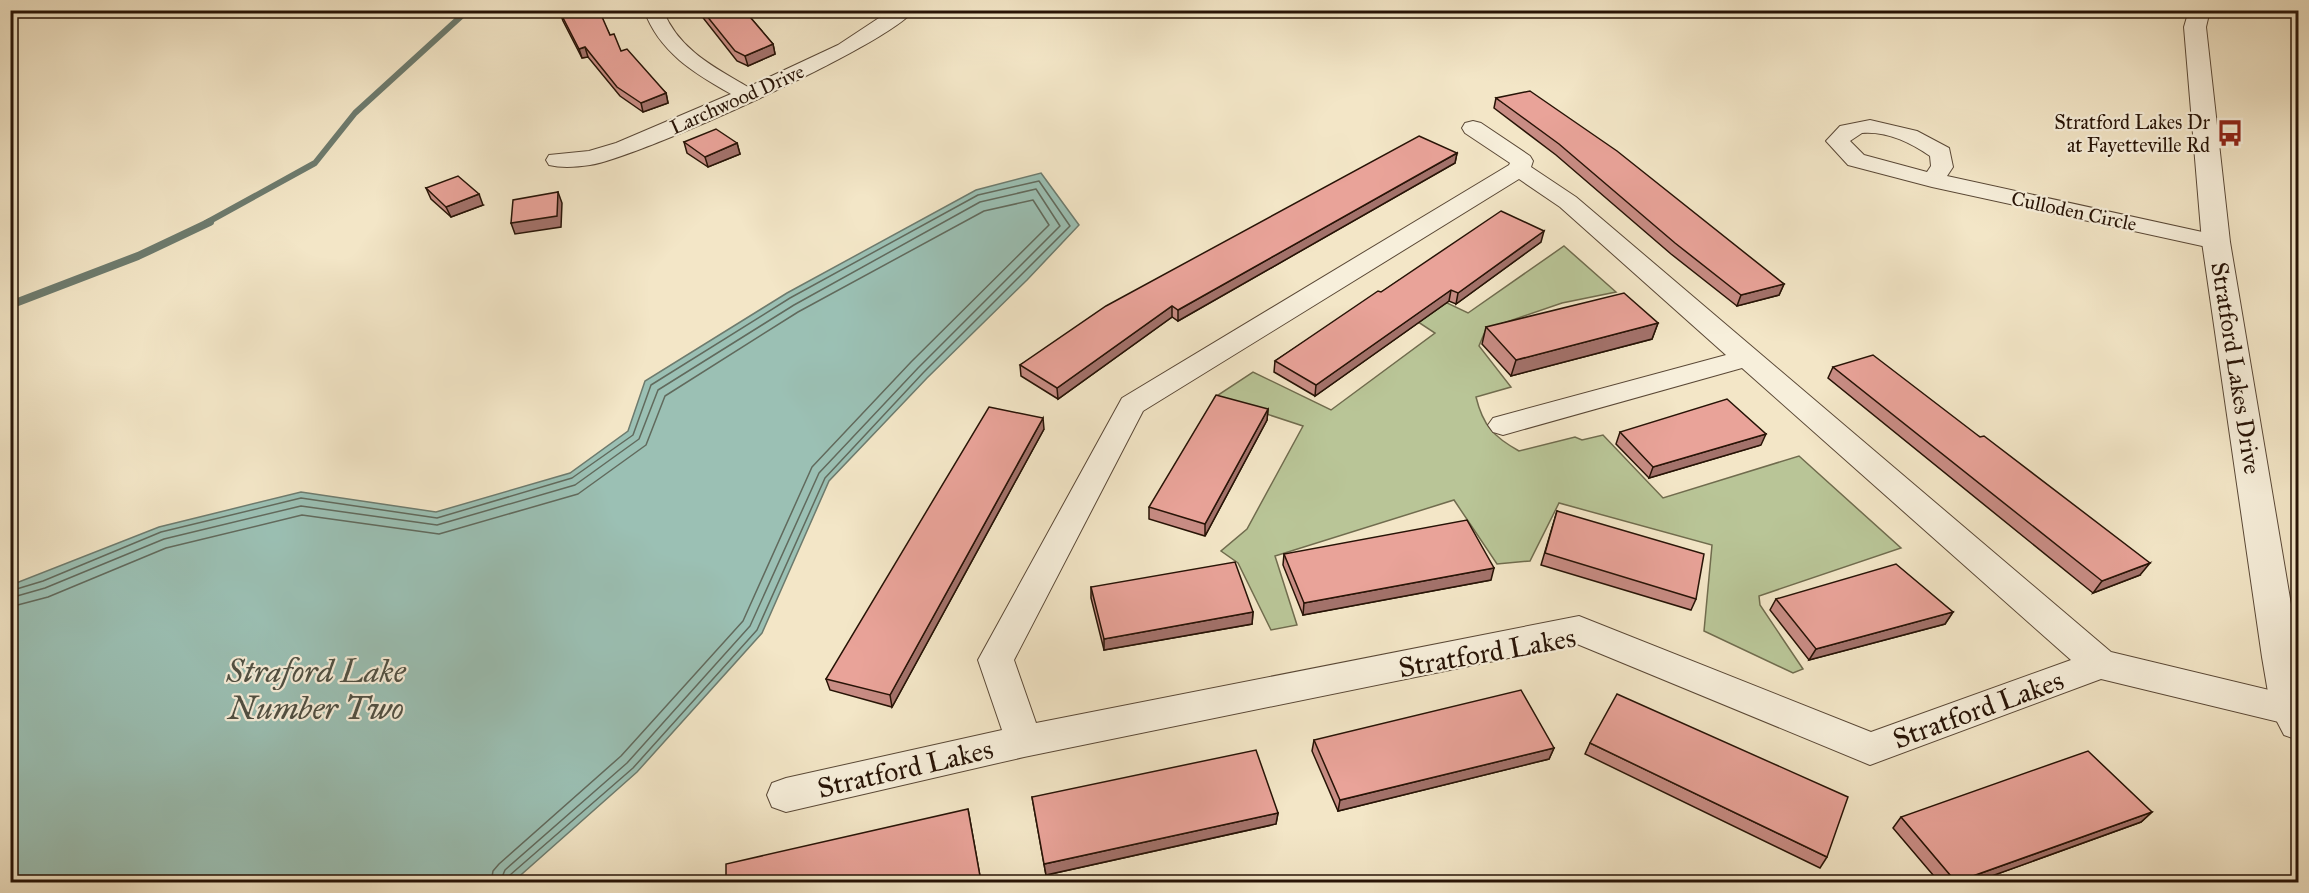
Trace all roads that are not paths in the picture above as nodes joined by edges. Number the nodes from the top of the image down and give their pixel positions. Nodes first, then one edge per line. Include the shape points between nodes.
1 (653, 10) edge
2 (905, 10) edge
3 (2200, 10) edge
4 (747, 95) junction
5 (1473, 128) dead end
6 (557, 160) dead end
7 (1519, 169) junction
8 (1932, 180) dead end
9 (2216, 242) junction
10 (1747, 358) junction
11 (1503, 425) dead end
12 (2100, 664) junction
13 (2295, 716) edge
14 (1024, 741) junction
15 (786, 795) dead end

1 - 4 street via 664,33 680,52
2 - 4 street, Larchwood Drive via 845,49
3 - 9 street, Stratford Lakes Drive via 2195,36
4 - 6 street, Larchwood Drive via 624,148 590,158
5 - 7 street, Stratford Lakes via 1522,161
7 - 10 street, Stratford Lakes via 1568,202
7 - 14 street, Stratford Lakes via 1132,405 996,660
8 - 9 street, Culloden Circle
9 - 13 street, Stratford Lakes Drive
10 - 11 street
10 - 12 street, Stratford Lakes
12 - 13 street, Stratford Lakes
12 - 14 street, Stratford Lakes via 1870,749 1579,630
14 - 15 street, Stratford Lakes

